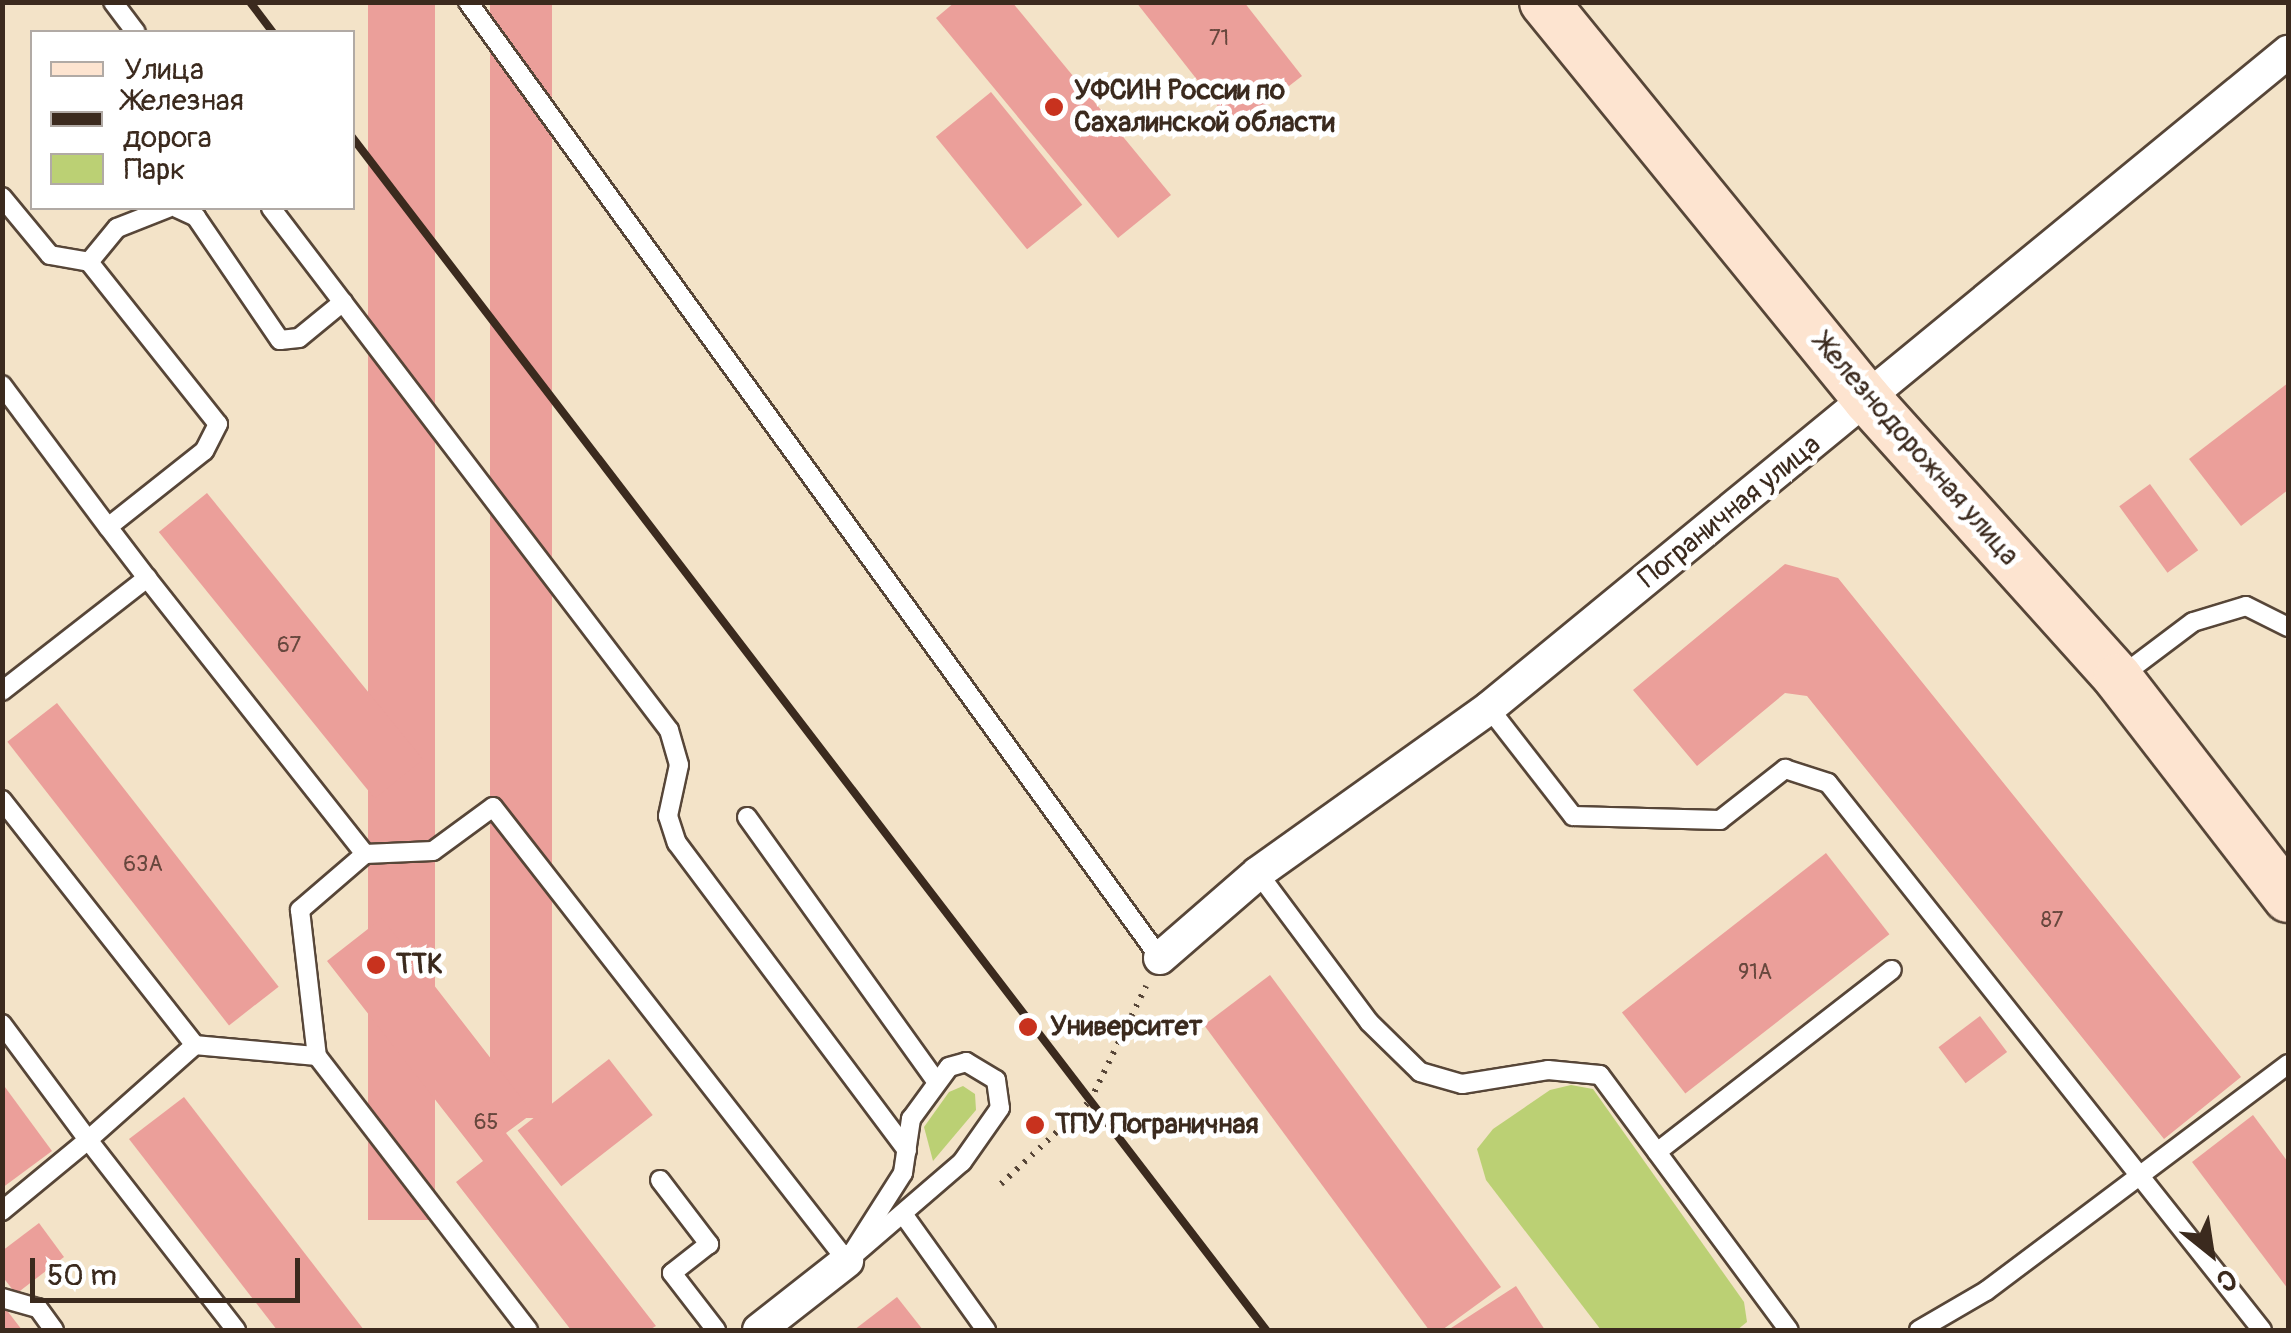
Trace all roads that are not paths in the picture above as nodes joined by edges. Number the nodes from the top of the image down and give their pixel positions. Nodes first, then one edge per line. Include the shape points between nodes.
1 (113, 2) edge
2 (468, 2) edge
3 (1544, 2) edge
4 (134, 30) edge
5 (2288, 52) edge
6 (2, 197) edge
7 (163, 210) edge
8 (182, 210) edge
9 (273, 210) edge
10 (89, 262) junction
11 (343, 302) junction
12 (2, 385) edge
13 (1868, 400) junction
14 (108, 527) junction
15 (147, 578) junction
16 (2288, 627) edge
17 (2118, 678) junction
18 (2, 691) edge
19 (1489, 708) junction
20 (2, 800) edge
21 (746, 817) dead end
22 (365, 854) junction
23 (1258, 874) junction
24 (2288, 898) edge
25 (1160, 958) joint
26 (1892, 970) dead end
27 (2, 1024) edge
28 (195, 1045) junction
29 (317, 1056) junction
30 (2288, 1064) edge
31 (936, 1081) junction
32 (88, 1140) junction
33 (907, 1150) junction
34 (1657, 1152) junction
35 (2140, 1176) junction
36 (660, 1180) dead end
37 (2, 1211) edge
38 (904, 1214) junction
39 (847, 1262) junction
40 (2, 1298) edge
41 (54, 1330) edge
42 (236, 1330) edge
43 (528, 1330) edge
44 (716, 1330) edge
45 (760, 1330) edge
46 (986, 1330) edge
47 (1790, 1330) edge
48 (1919, 1330) edge
49 (2262, 1330) edge

1 - 4 lane
2 - 25 lane
3 - 13 main road, Железнодорожная улица
5 - 13 street, Пограничная улица
6 - 10 lane via 50,256
7 - 10 lane via 117,228
8 - 11 lane via 196,218 280,340 299,338
9 - 11 lane
10 - 14 lane via 218,424 204,451
11 - 33 lane via 669,730 679,765 668,816 677,843
12 - 14 lane
13 - 17 main road, Железнодорожная улица
13 - 19 street, Пограничная улица
14 - 15 lane
15 - 18 lane
15 - 22 lane
16 - 17 lane via 2246,606 2228,611 2192,622
17 - 24 main road, Железнодорожная улица
19 - 23 street, Пограничная улица
19 - 35 lane via 1574,816 1720,820 1785,769 1828,784
20 - 28 lane
21 - 31 lane
22 - 29 lane via 300,910
22 - 39 lane via 433,852 494,807
23 - 25 street, Пограничная улица
23 - 34 lane via 1370,1022 1420,1072 1462,1084 1548,1070 1600,1075
26 - 34 lane
27 - 32 lane
28 - 29 lane
28 - 32 lane
29 - 43 lane
30 - 35 lane
31 - 33 lane via 911,1119
31 - 38 lane via 949,1067 981,1066 996,1080 1000,1108 962,1162
32 - 37 lane
32 - 42 lane
33 - 39 lane via 887,1207
34 - 47 lane
35 - 48 lane via 1986,1291
35 - 49 lane
36 - 44 lane via 708,1244 672,1273
38 - 39 lane
38 - 46 lane
39 - 45 street
40 - 41 lane via 38,1308

